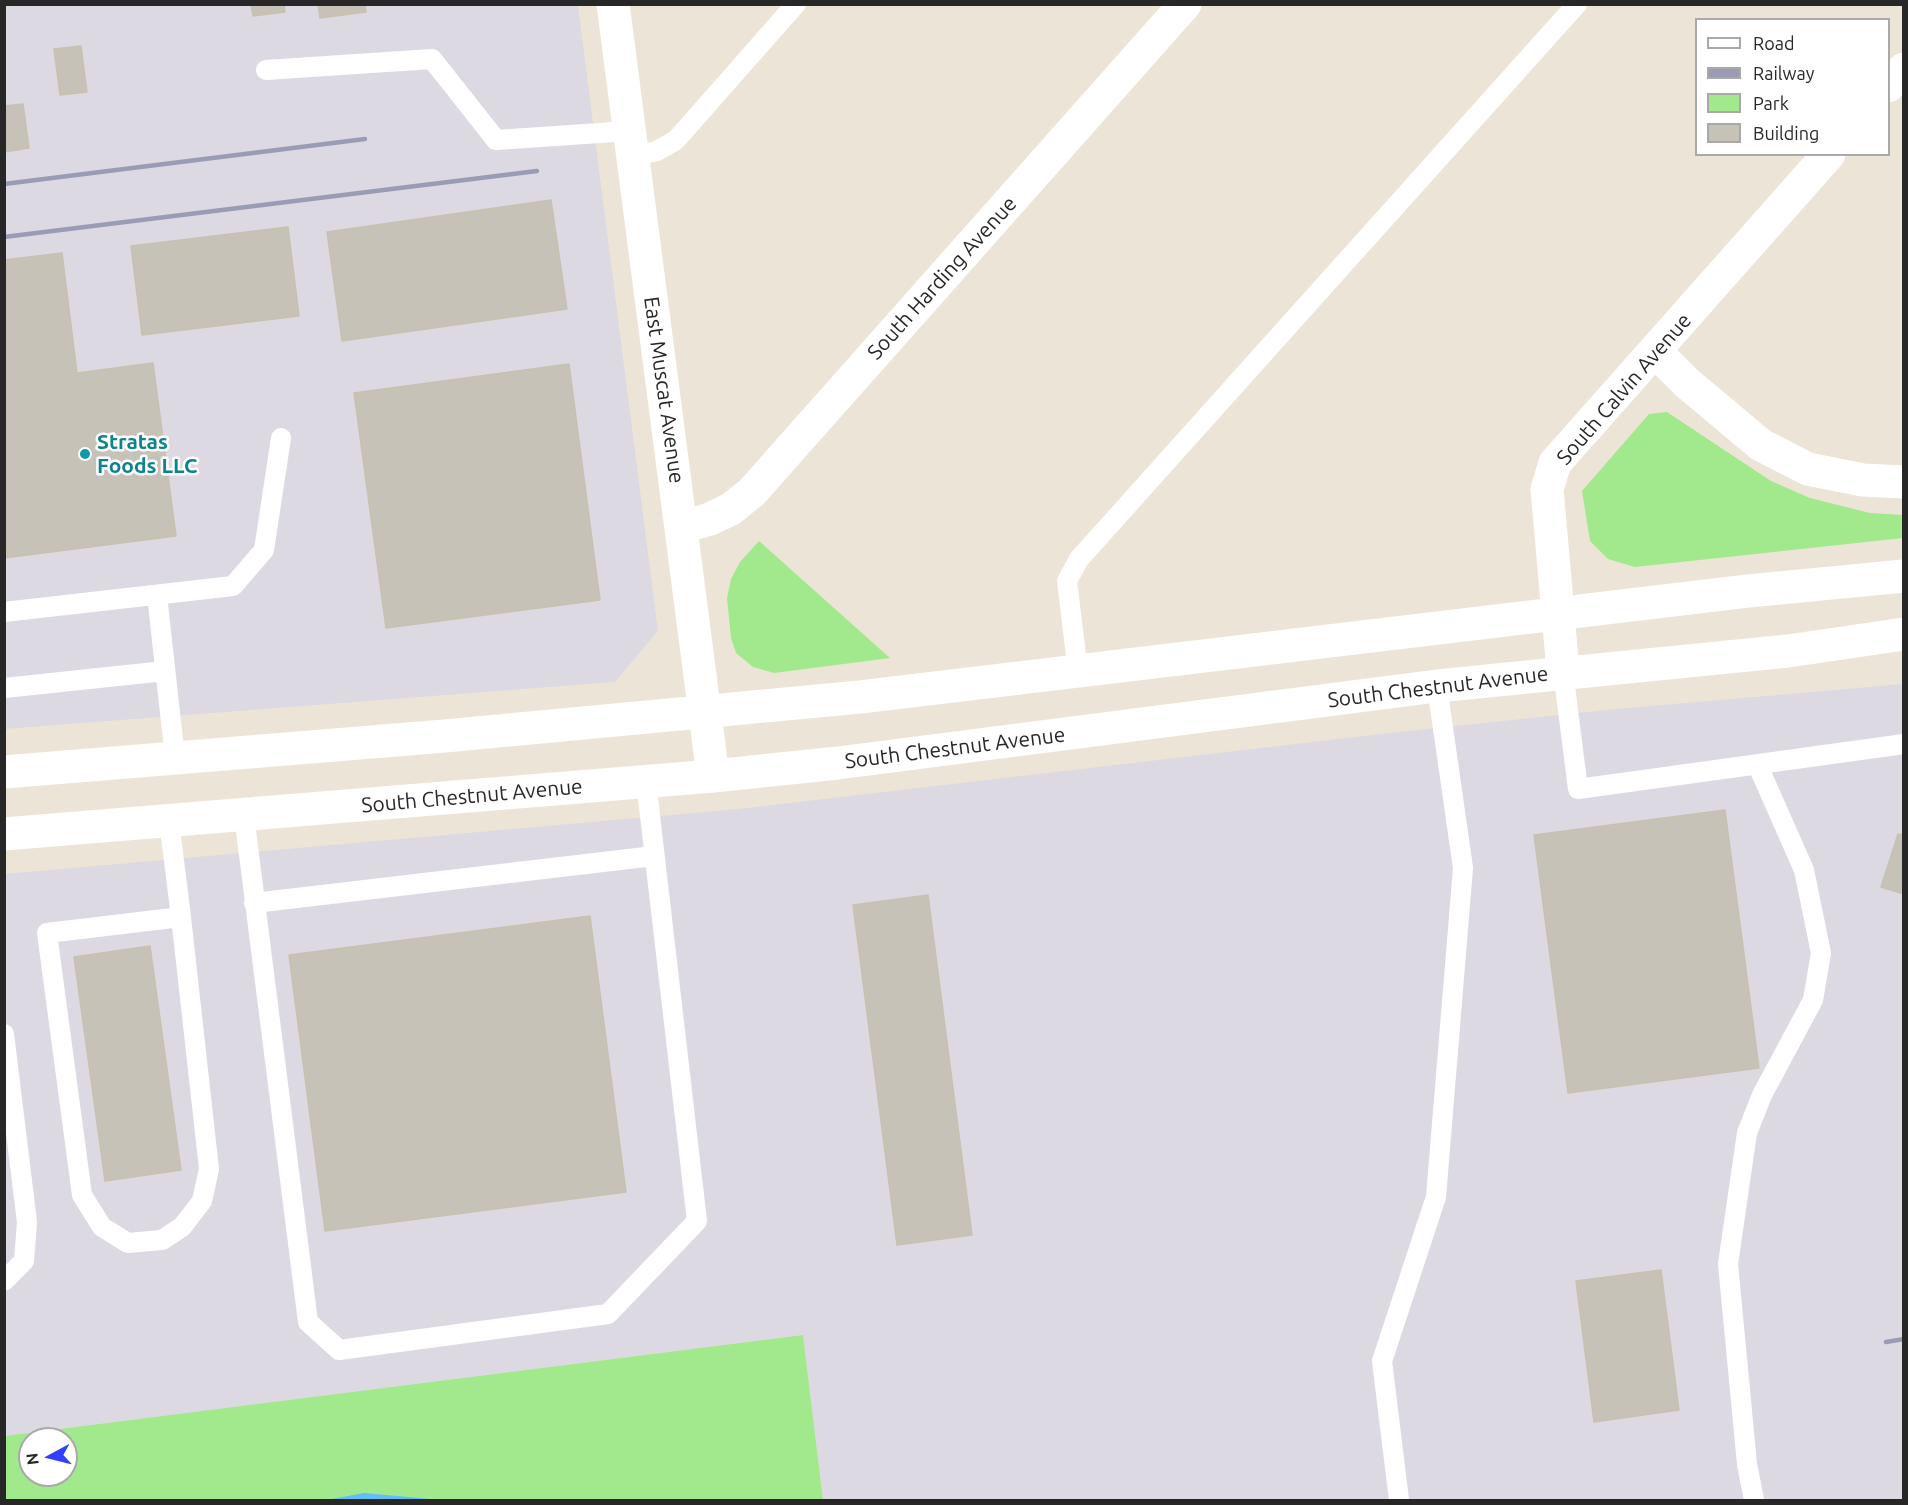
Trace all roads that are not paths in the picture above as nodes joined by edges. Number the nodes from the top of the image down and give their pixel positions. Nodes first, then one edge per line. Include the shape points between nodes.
1 (613, 4) edge
2 (796, 4) edge
3 (1185, 4) edge
4 (1577, 4) edge
5 (1904, 69) edge
6 (266, 70) dead end
7 (1890, 84) edge
8 (631, 143) junction
9 (1827, 156) edge
10 (1656, 352) junction
11 (281, 438) dead end
12 (1904, 483) edge
13 (683, 527) junction
14 (1904, 576) edge
15 (157, 595) junction
16 (4, 612) edge
17 (1558, 615) junction
18 (1904, 634) edge
19 (165, 671) junction
20 (1078, 672) junction
21 (1563, 672) junction
22 (1437, 686) junction
23 (4, 688) edge
24 (706, 713) junction
25 (1904, 744) edge
26 (174, 758) junction
27 (1758, 766) junction
28 (4, 772) edge
29 (713, 776) junction
30 (646, 782) junction
31 (243, 815) junction
32 (169, 821) junction
33 (4, 834) edge
34 (654, 856) junction
35 (254, 903) junction
36 (181, 917) junction
37 (4, 1034) edge
38 (4, 1281) edge
39 (1399, 1500) edge
40 (1754, 1500) edge

1 - 8 main road, East Muscat Avenue
2 - 8 lane via 676,140 657,151
3 - 13 main road, South Harding Avenue via 752,492 730,509
4 - 20 lane via 1079,558 1067,581
5 - 7 main road
6 - 8 lane via 432,59 496,140
8 - 13 main road, East Muscat Avenue
9 - 10 main road, South Calvin Avenue
10 - 12 main road via 1761,444 1808,469
10 - 17 main road, South Calvin Avenue via 1555,463 1546,489
11 - 15 lane via 264,550 233,586
13 - 24 main road, East Muscat Avenue
14 - 17 main road
15 - 16 lane
15 - 19 lane
17 - 20 main road
17 - 21 main road, South Calvin Avenue
18 - 21 main road, South Chestnut Avenue via 1788,651
19 - 23 lane
19 - 26 lane
20 - 24 main road
21 - 22 main road, South Chestnut Avenue
21 - 27 lane via 1578,789
22 - 29 main road, South Chestnut Avenue
22 - 39 lane via 1463,868 1436,1197 1382,1361
24 - 26 main road
24 - 29 main road, East Muscat Avenue
25 - 27 lane
26 - 28 main road
27 - 40 lane via 1804,870 1821,953 1814,1000 1762,1095 1747,1134 1728,1264 1747,1464
29 - 30 main road, South Chestnut Avenue
30 - 31 main road, South Chestnut Avenue
30 - 34 lane
31 - 32 main road, South Chestnut Avenue
31 - 35 lane
32 - 33 main road, South Chestnut Avenue
32 - 36 lane
34 - 35 lane
34 - 35 lane via 697,1221 608,1314 339,1350 308,1322
36 - 36 lane via 209,1169 202,1201 182,1227 162,1240 128,1243 102,1227 82,1195 47,933
37 - 38 lane via 27,1222 24,1261

